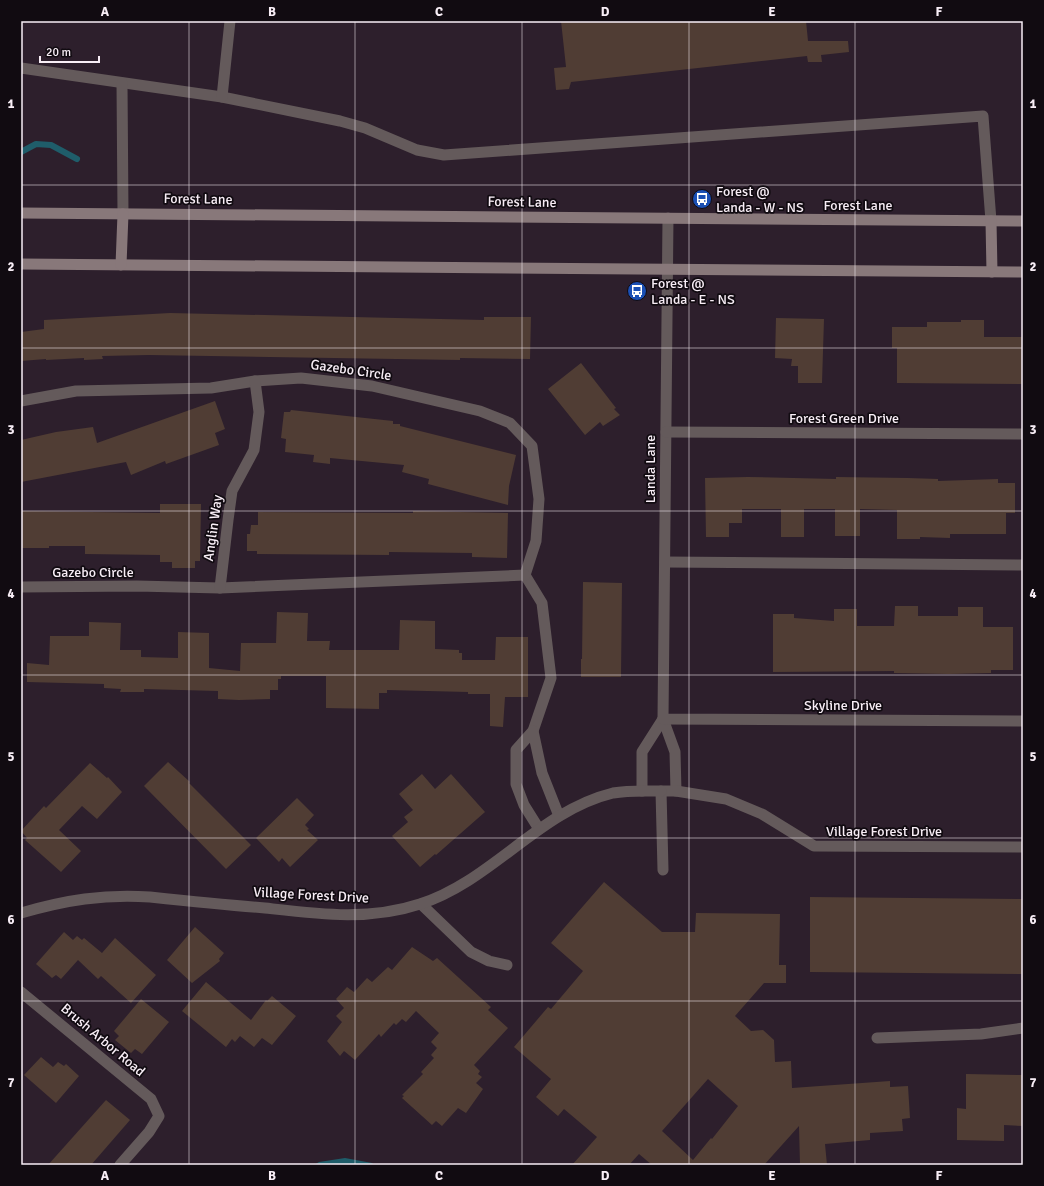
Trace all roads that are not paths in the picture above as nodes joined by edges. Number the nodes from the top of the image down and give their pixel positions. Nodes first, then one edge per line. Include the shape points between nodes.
1 (230, 21) edge
2 (21, 68) edge
3 (122, 83) junction
4 (222, 97) junction
5 (21, 213) edge
6 (123, 214) junction
7 (668, 218) junction
8 (991, 221) junction
9 (1023, 221) edge
10 (21, 264) edge
11 (121, 265) junction
12 (668, 270) junction
13 (992, 272) junction
14 (1023, 272) edge
15 (255, 381) junction
16 (21, 401) edge
17 (666, 432) junction
18 (1023, 434) edge
19 (665, 562) junction
20 (1023, 564) edge
21 (525, 575) junction
22 (21, 587) edge
23 (220, 588) junction
24 (663, 719) junction
25 (1023, 721) edge
26 (533, 730) junction
27 (642, 791) junction
28 (661, 791) junction
29 (676, 791) junction
30 (559, 816) junction
31 (539, 829) junction
32 (1023, 847) edge
33 (663, 870) dead end
34 (421, 904) junction
35 (21, 913) edge
36 (507, 965) dead end
37 (21, 992) edge
38 (1023, 1028) edge
39 (877, 1038) dead end
40 (120, 1165) edge

1 - 4 street
2 - 3 street
3 - 4 street
3 - 6 street
4 - 8 street via 352,124 417,150 444,156 983,116
5 - 6 main road, Forest Lane
6 - 7 main road, Forest Lane
6 - 11 main road
7 - 8 main road, Forest Lane
7 - 12 street, Landa Lane
8 - 9 main road, Forest Lane
8 - 13 main road
10 - 11 main road
11 - 12 main road
12 - 13 main road
12 - 17 street, Landa Lane
13 - 14 main road
15 - 16 street, Gazebo Circle via 211,388 76,391
15 - 21 street, Gazebo Circle via 301,378 372,386 480,411 510,422 532,446 538,499 536,541
15 - 23 street, Anglin Way via 259,412 254,450 232,491
17 - 18 street, Forest Green Drive
17 - 19 street, Landa Lane
19 - 20 street
19 - 24 street, Landa Lane
21 - 23 street, Gazebo Circle
21 - 26 street via 542,603 551,678
22 - 23 street, Gazebo Circle
24 - 25 street, Skyline Drive
24 - 27 street via 642,752
24 - 29 street via 675,752
26 - 30 street via 542,773
26 - 31 street via 516,750 516,784 524,805
27 - 28 street, Village Forest Drive
27 - 30 street, Village Forest Drive via 607,795
28 - 29 street, Village Forest Drive
28 - 33 street
29 - 32 street, Village Forest Drive via 726,799 762,814 814,846
30 - 31 street, Village Forest Drive
31 - 34 street, Village Forest Drive via 449,893
34 - 35 street, Village Forest Drive via 387,913 344,915 124,895 68,902
34 - 36 street via 472,952 489,961
37 - 40 street, Brush Arbor Road via 151,1100 159,1116 149,1132
38 - 39 street via 981,1034

